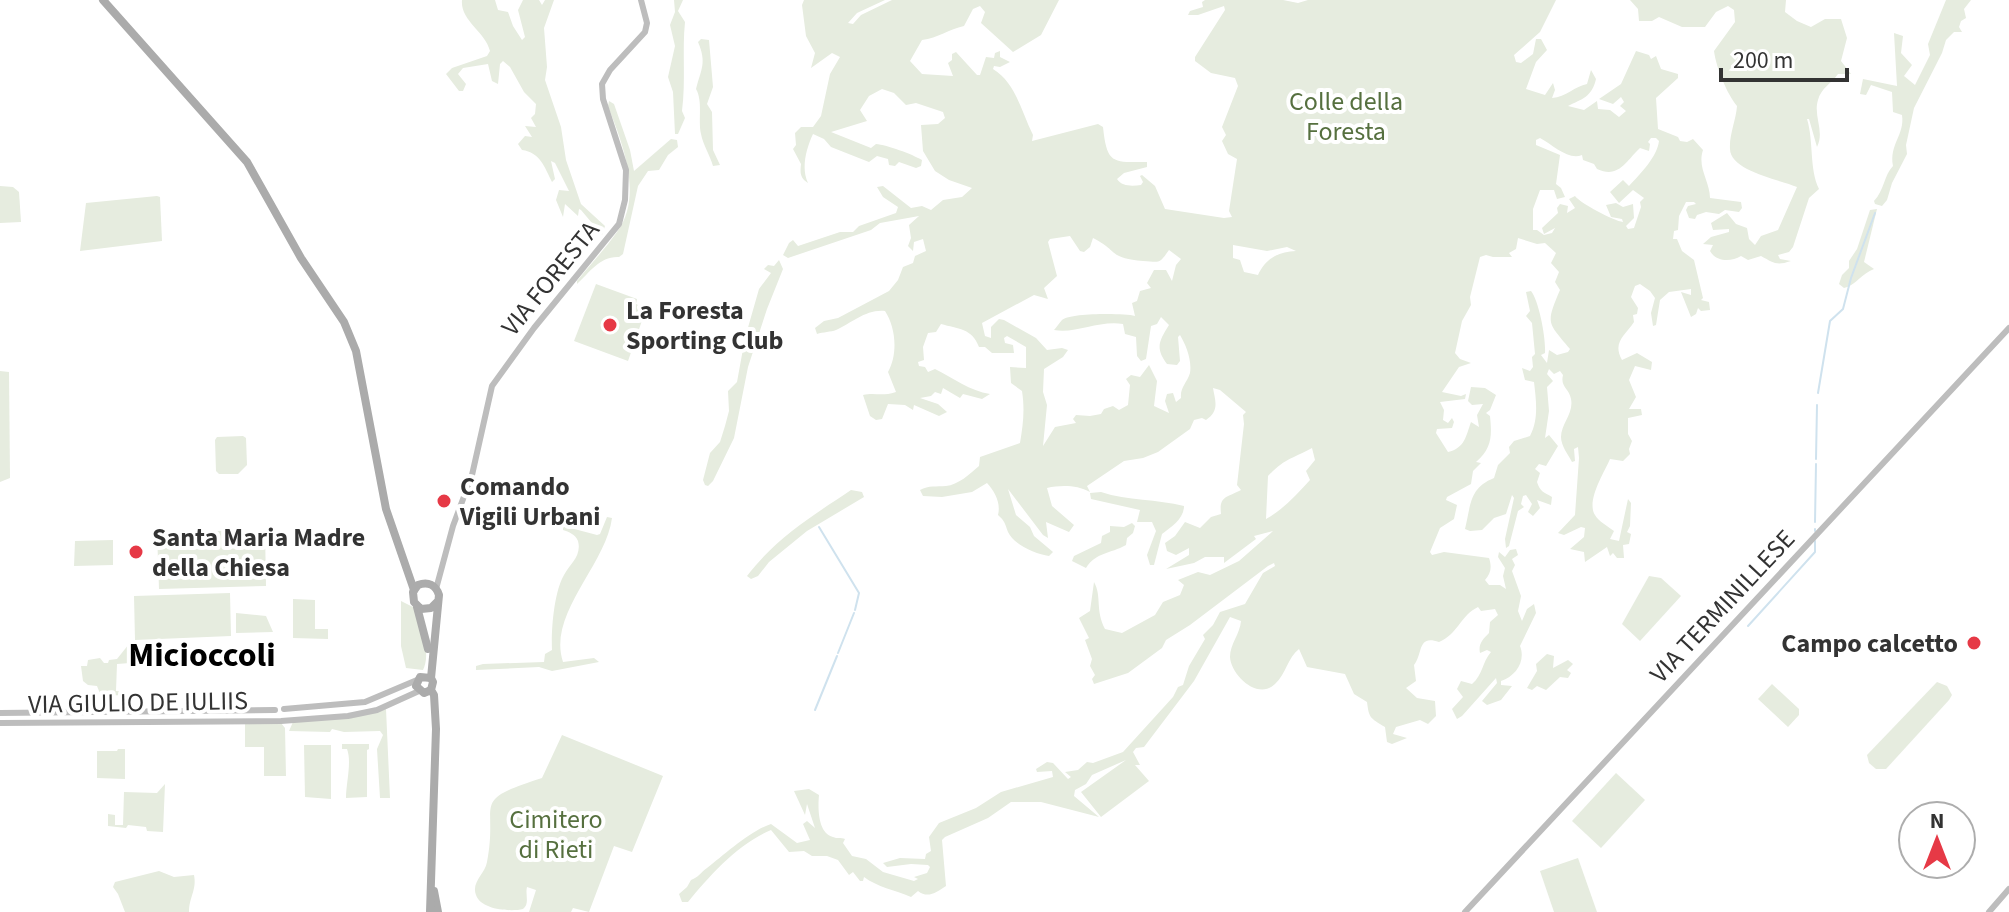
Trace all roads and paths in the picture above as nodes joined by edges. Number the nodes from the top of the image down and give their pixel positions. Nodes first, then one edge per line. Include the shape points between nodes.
1 (103, 0) edge
2 (641, 0) edge
3 (2009, 328) edge
4 (444, 559) junction
5 (421, 586) junction
6 (436, 589) junction
7 (438, 601) junction
8 (417, 607) junction
9 (423, 678) junction
10 (431, 690) junction
11 (419, 691) junction
12 (284, 709) junction
13 (275, 710) junction
14 (0, 713) edge
15 (281, 719) junction
16 (0, 723) edge
17 (432, 883) junction
18 (2009, 892) edge
19 (430, 912) edge
20 (438, 912) edge
21 (1465, 912) edge
22 (1992, 912) edge

1 - 5 main road via 247,162 344,322 359,363 381,489 405,564
2 - 4 main road, VIA FORESTA via 645,32 602,84 626,170 619,224 492,386 472,475
3 - 21 main road, VIA TERMINILLESE
4 - 5 main road via 434,577
4 - 6 main road, VIA FORESTA
5 - 6 main road
5 - 8 main road via 413,599
6 - 7 main road
7 - 8 main road via 429,609
7 - 9 main road
8 - 9 main road via 428,647
9 - 10 main road via 433,685
9 - 11 main road
9 - 12 main road, VIA GIULIO DE IULIIS via 365,702
10 - 11 main road
10 - 17 main road via 436,729
11 - 15 main road, VIA GIULIO DE IULIIS via 364,714
12 - 13 main road, VIA GIULIO DE IULIIS
12 - 15 main road, VIA GIULIO DE IULIIS via 287,715
13 - 14 main road, VIA GIULIO DE IULIIS
13 - 15 main road, VIA GIULIO DE IULIIS via 274,716
15 - 16 main road, VIA GIULIO DE IULIIS
17 - 19 main road
17 - 20 main road
18 - 22 main road

